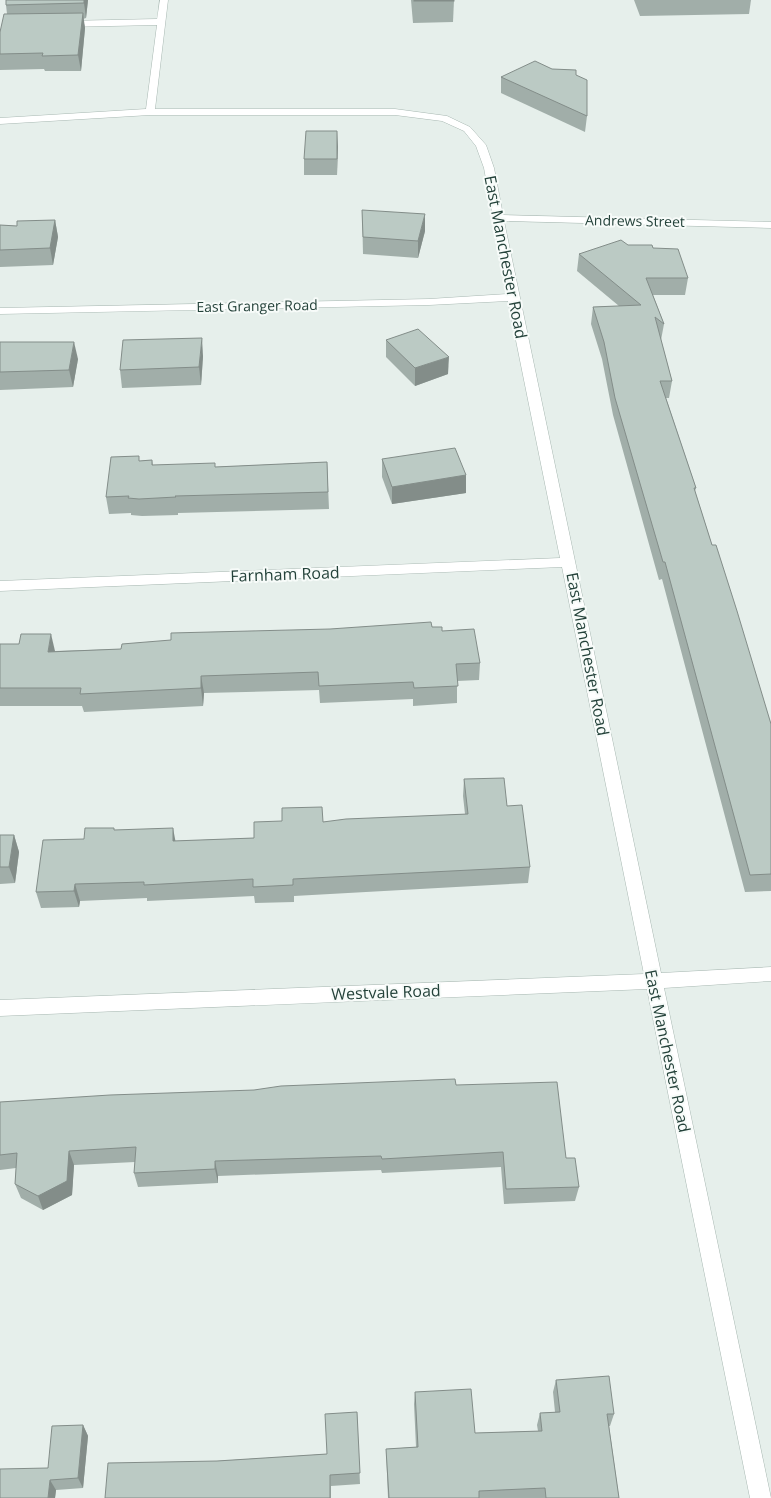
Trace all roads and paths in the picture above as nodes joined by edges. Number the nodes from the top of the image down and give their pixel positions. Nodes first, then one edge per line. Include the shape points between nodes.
1 (164, 0) edge
2 (161, 22) junction
3 (57, 24) edge
4 (150, 112) junction
5 (0, 121) edge
6 (499, 218) junction
7 (771, 225) edge
8 (513, 297) junction
9 (0, 311) edge
10 (569, 562) junction
11 (0, 586) edge
12 (771, 974) edge
13 (654, 981) junction
14 (0, 1008) edge
15 (761, 1498) edge

1 - 2 street
2 - 3 street
2 - 4 street
4 - 5 street, East Manchester Road
4 - 6 street, East Manchester Road via 395,112 444,118 467,129 481,146
6 - 7 street, Andrews Street
6 - 8 street, East Manchester Road
8 - 9 street, East Granger Road via 430,302
8 - 10 street, East Manchester Road
10 - 11 street, Farnham Road
10 - 13 street, East Manchester Road
12 - 13 street, Westvale Road
13 - 14 street, Westvale Road
13 - 15 street, East Manchester Road

